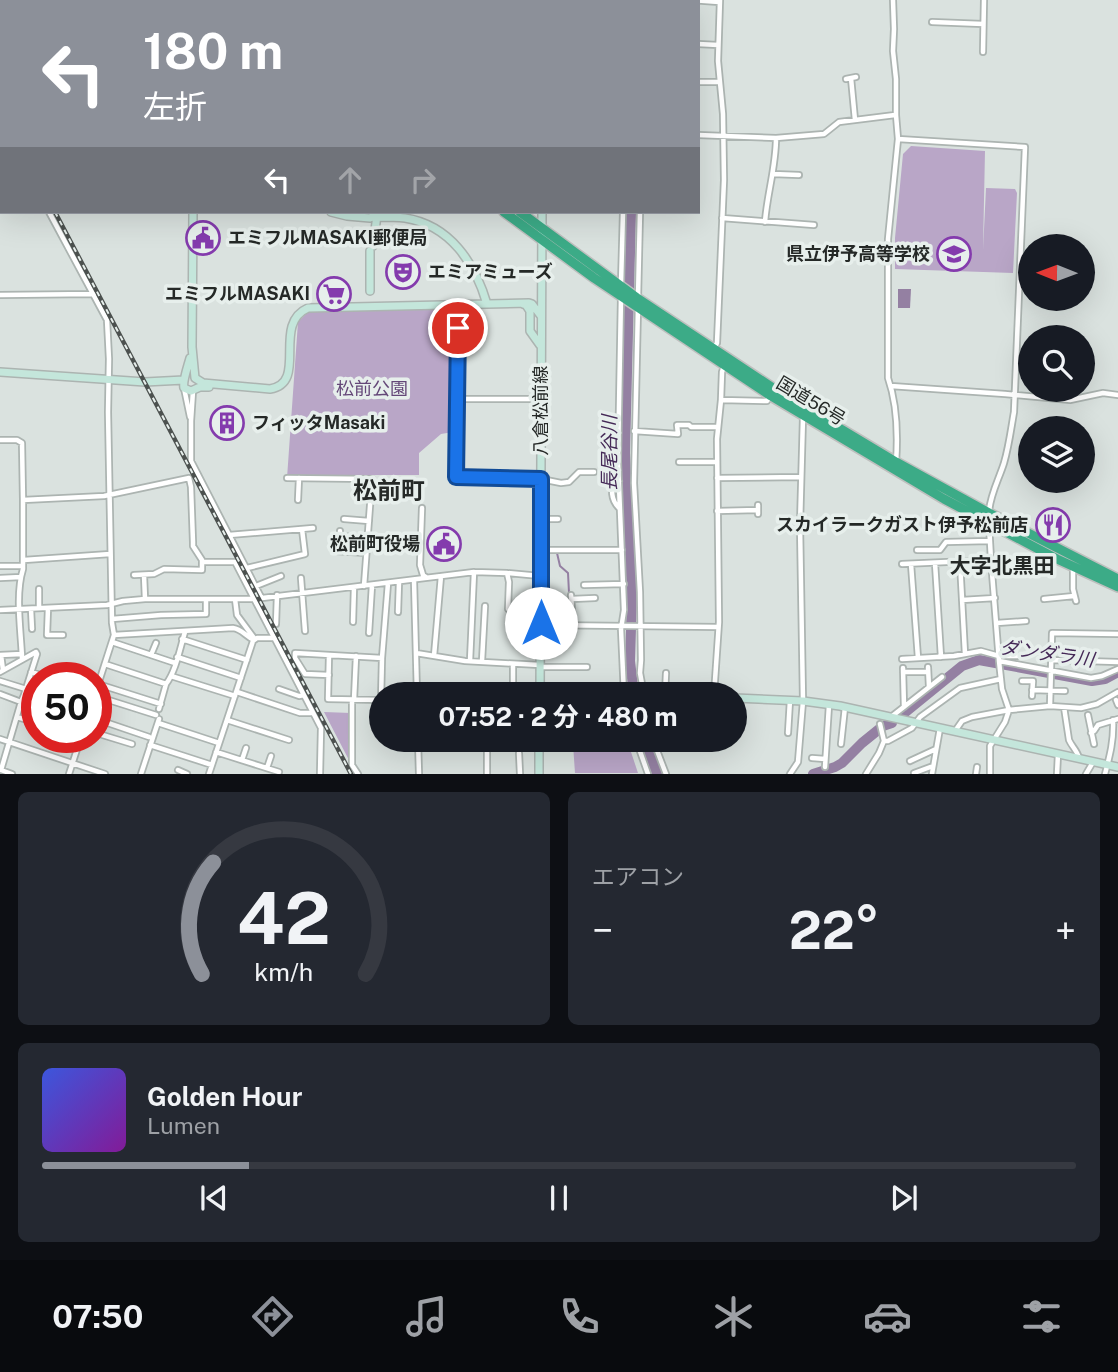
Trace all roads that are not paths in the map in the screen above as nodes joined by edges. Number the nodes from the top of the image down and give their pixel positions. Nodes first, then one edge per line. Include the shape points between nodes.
1 (700, 0) edge
2 (893, 0) edge
3 (984, 0) edge
4 (720, 1) edge
5 (932, 22) dead end
6 (983, 24) junction
7 (700, 44) edge
8 (718, 45) junction
9 (983, 52) dead end
10 (851, 78) dead end
11 (700, 82) edge
12 (719, 82) junction
13 (895, 115) junction
14 (855, 120) junction
15 (700, 135) edge
16 (724, 135) junction
17 (776, 138) junction
18 (898, 139) junction
19 (773, 174) junction
20 (799, 175) dead end
21 (50, 214) edge
22 (193, 214) edge
23 (339, 214) edge
24 (374, 214) edge
25 (508, 214) edge
26 (522, 214) edge
27 (542, 214) edge
28 (623, 214) edge
29 (640, 214) edge
30 (722, 218) junction
31 (765, 222) junction
32 (814, 225) dead end
33 (541, 229) junction
34 (541, 240) junction
35 (621, 292) junction
36 (93, 294) junction
37 (0, 295) edge
38 (637, 303) junction
39 (458, 304) junction
40 (487, 304) junction
41 (519, 304) junction
42 (371, 306) junction
43 (541, 316) junction
44 (192, 346) junction
45 (541, 346) junction
46 (712, 353) junction
47 (724, 365) junction
48 (0, 372) edge
49 (195, 379) junction
50 (109, 380) junction
51 (184, 383) junction
52 (220, 386) junction
53 (891, 386) junction
54 (194, 390) junction
55 (1015, 395) junction
56 (1118, 395) edge
57 (771, 396) junction
58 (457, 399) junction
59 (541, 399) junction
60 (721, 400) junction
61 (805, 412) junction
62 (191, 421) junction
63 (718, 427) junction
64 (634, 431) junction
65 (0, 440) edge
66 (679, 462) dead end
67 (717, 462) junction
68 (896, 466) junction
69 (594, 472) dead end
70 (801, 477) junction
71 (287, 478) dead end
72 (299, 478) junction
73 (717, 478) junction
74 (541, 479) junction
75 (108, 495) junction
76 (23, 500) junction
77 (298, 500) dead end
78 (422, 508) dead end
79 (758, 510) dead end
80 (717, 511) junction
81 (989, 513) junction
82 (344, 519) dead end
83 (541, 519) junction
84 (558, 519) dead end
85 (369, 521) junction
86 (989, 524) junction
87 (313, 528) dead end
88 (302, 529) junction
89 (340, 531) dead end
90 (229, 535) junction
91 (367, 540) junction
92 (990, 541) junction
93 (394, 543) dead end
94 (541, 550) junction
95 (622, 550) junction
96 (917, 550) dead end
97 (336, 551) dead end
98 (366, 553) junction
99 (110, 554) junction
100 (990, 560) junction
101 (202, 562) junction
102 (960, 562) junction
103 (23, 563) junction
104 (935, 563) junction
105 (902, 564) dead end
106 (911, 564) junction
107 (0, 566) edge
108 (1073, 567) junction
109 (247, 568) junction
110 (474, 572) junction
111 (507, 573) junction
112 (134, 575) dead end
113 (144, 575) junction
114 (281, 576) dead end
115 (441, 576) junction
116 (541, 576) junction
117 (21, 577) junction
118 (0, 578) edge
119 (301, 578) dead end
120 (427, 578) junction
121 (1118, 579) edge
122 (414, 580) junction
123 (400, 582) junction
124 (388, 583) junction
125 (624, 584) junction
126 (372, 585) junction
127 (584, 585) dead end
128 (256, 586) junction
129 (364, 586) junction
130 (354, 587) junction
131 (1118, 587) edge
132 (39, 589) dead end
133 (302, 593) junction
134 (277, 595) junction
135 (261, 597) junction
136 (254, 598) junction
137 (595, 598) dead end
138 (995, 598) junction
139 (1045, 598) dead end
140 (145, 599) junction
141 (206, 599) junction
142 (235, 599) junction
143 (962, 600) junction
144 (111, 604) junction
145 (485, 606) dead end
146 (39, 608) junction
147 (48, 608) junction
148 (20, 609) junction
149 (31, 609) junction
150 (0, 610) edge
151 (398, 612) dead end
152 (111, 619) junction
153 (1026, 621) dead end
154 (353, 622) dead end
155 (997, 623) junction
156 (276, 624) dead end
157 (512, 624) dead end
158 (541, 624) junction
159 (573, 625) junction
160 (623, 626) junction
161 (638, 626) junction
162 (718, 627) junction
163 (32, 629) dead end
164 (305, 631) dead end
165 (185, 632) junction
166 (369, 634) dead end
167 (1118, 634) edge
168 (63, 635) dead end
169 (114, 635) junction
170 (528, 635) dead end
171 (275, 638) junction
172 (182, 639) junction
173 (254, 639) junction
174 (112, 642) junction
175 (156, 643) dead end
176 (416, 653) junction
177 (965, 654) junction
178 (1, 655) edge
179 (151, 655) junction
180 (330, 655) junction
181 (22, 656) junction
182 (356, 656) junction
183 (434, 656) junction
184 (1023, 656) dead end
185 (941, 657) junction
186 (382, 658) junction
187 (918, 658) junction
188 (999, 658) junction
189 (902, 659) dead end
190 (176, 660) junction
191 (247, 660) junction
192 (1051, 660) junction
193 (470, 661) junction
194 (35, 662) edge
195 (106, 662) edge
196 (482, 662) junction
197 (1118, 662) edge
198 (513, 664) junction
199 (112, 666) edge
200 (541, 666) junction
201 (587, 667) dead end
202 (1118, 669) edge
203 (1, 671) edge
204 (1051, 671) junction
205 (666, 673) dead end
206 (329, 675) junction
207 (171, 676) junction
208 (942, 677) dead end
209 (241, 678) junction
210 (1001, 679) junction
211 (0, 681) edge
212 (1022, 681) dead end
213 (381, 682) edge
214 (417, 682) edge
215 (513, 682) edge
216 (540, 682) edge
217 (624, 682) edge
218 (642, 682) edge
219 (666, 682) edge
220 (715, 682) edge
221 (166, 684) junction
222 (929, 688) junction
223 (279, 689) dead end
224 (21, 690) edge
225 (112, 691) edge
226 (1050, 691) junction
227 (1065, 691) dead end
228 (1118, 692) edge
229 (0, 694) edge
230 (236, 694) junction
231 (304, 695) junction
232 (112, 698) edge
233 (747, 698) edge
234 (353, 700) junction
235 (369, 700) edge
236 (790, 700) junction
237 (803, 701) junction
238 (21, 702) joint
239 (829, 704) junction
240 (1050, 706) junction
241 (845, 707) junction
242 (1064, 707) junction
243 (904, 708) junction
244 (1009, 710) junction
245 (313, 713) junction
246 (158, 714) junction
247 (1088, 715) dead end
248 (17, 717) junction
249 (891, 717) junction
250 (21, 718) edge
251 (1116, 719) edge
252 (227, 720) junction
253 (916, 722) junction
254 (112, 724) edge
255 (880, 727) dead end
256 (940, 728) junction
257 (955, 731) junction
258 (788, 733) dead end
259 (1091, 733) junction
260 (1116, 734) edge
261 (149, 737) dead end
262 (112, 738) edge
263 (0, 739) edge
264 (289, 740) dead end
265 (994, 740) junction
266 (884, 741) junction
267 (9, 742) junction
268 (219, 743) junction
269 (132, 744) dead end
270 (841, 744) dead end
271 (1094, 744) dead end
272 (150, 745) junction
273 (246, 748) dead end
274 (936, 749) junction
275 (216, 751) junction
276 (418, 752) edge
277 (487, 752) edge
278 (539, 752) edge
279 (641, 752) edge
280 (658, 752) edge
281 (75, 753) edge
282 (520, 753) dead end
283 (1058, 754) junction
284 (271, 755) dead end
285 (812, 758) dead end
286 (1079, 758) junction
287 (825, 759) junction
288 (242, 760) junction
289 (911, 761) dead end
290 (1093, 762) junction
291 (72, 763) junction
292 (212, 765) junction
293 (1107, 765) junction
294 (933, 766) junction
295 (977, 766) dead end
296 (825, 767) dead end
297 (1118, 767) edge
298 (267, 768) junction
299 (1, 770) edge
300 (178, 771) dead end
301 (279, 772) edge
302 (914, 773) edge
303 (932, 773) edge
304 (12, 774) edge
305 (69, 774) edge
306 (105, 774) edge
307 (141, 774) edge
308 (187, 774) edge
309 (209, 774) edge
310 (320, 774) edge
311 (358, 774) edge
312 (419, 774) edge
313 (487, 774) edge
314 (520, 774) edge
315 (538, 774) edge
316 (649, 774) edge
317 (666, 774) edge
318 (790, 774) edge
319 (866, 774) edge
320 (976, 774) edge
321 (990, 774) edge
322 (1057, 774) edge
323 (1086, 774) edge
324 (1105, 774) edge

1 - 4 street
2 - 13 street
3 - 6 street
4 - 8 street
5 - 6 street
6 - 9 street
7 - 8 street
8 - 12 street
10 - 14 street
11 - 12 street
12 - 16 street
13 - 14 street
13 - 18 street
14 - 17 street via 839,122 824,134
15 - 16 street
16 - 17 street
16 - 30 street
17 - 19 street
18 - 53 street via 888,239
18 - 55 street via 1025,147
19 - 20 street
19 - 31 street
21 - 36 street
22 - 44 street
23 - 24 street
24 - 40 street via 411,219 449,238 470,262
24 - 42 street
25 - 34 highway, 国道56号
26 - 33 highway, 国道56号
27 - 33 street, 八倉松前線
28 - 35 street
29 - 38 street
30 - 31 street
30 - 46 street via 717,342
31 - 32 street
33 - 34 street, 八倉松前線
33 - 35 highway, 国道56号
34 - 35 highway, 国道56号
34 - 43 street, 八倉松前線
35 - 38 highway, 国道56号
35 - 95 street
36 - 37 street
36 - 50 street via 107,320
38 - 46 highway, 国道56号
38 - 64 street
39 - 40 street
39 - 42 street
39 - 58 street
40 - 41 street
41 - 43 street via 532,304
41 - 45 street via 528,307 530,331
42 - 52 street via 300,312 292,323 288,373 276,388
43 - 45 street, 八倉松前線
44 - 49 street
44 - 51 street
45 - 59 street, 八倉松前線
46 - 47 highway, 国道56号
46 - 61 highway, 国道56号
47 - 57 highway, 国道56号
47 - 60 street
48 - 50 street
49 - 51 street via 189,376
49 - 52 street
49 - 54 street
50 - 51 street
50 - 75 street
51 - 54 street via 189,391
51 - 62 street
52 - 54 street
53 - 55 street
53 - 68 street
54 - 62 street
55 - 56 street via 1075,400 1103,393
55 - 81 street via 1008,447
57 - 60 street via 767,401
57 - 61 highway, 国道56号
58 - 59 street
58 - 74 street via 456,477
59 - 74 street, 八倉松前線
60 - 63 street
61 - 68 highway, 国道56号
61 - 70 street
62 - 90 street via 191,461
63 - 64 street via 677,425 677,434
63 - 67 street
64 - 161 street
65 - 76 street via 22,443
66 - 67 street
67 - 73 street
68 - 81 highway, 国道56号
68 - 86 highway, 国道56号
69 - 74 street via 579,472 561,484
70 - 73 street
70 - 237 street
71 - 72 street
72 - 77 street
72 - 85 street via 372,480
73 - 80 street
74 - 83 street, 八倉松前線
75 - 76 street
75 - 99 street
75 - 101 street via 189,478 193,546
76 - 103 street
78 - 120 street via 420,565
79 - 80 street
80 - 162 street
81 - 86 street
81 - 121 highway, 国道56号
82 - 85 street
83 - 84 street
83 - 94 street, 八倉松前線
85 - 91 street
86 - 92 street
86 - 108 highway, 国道56号
87 - 88 street
88 - 90 street
88 - 109 street via 305,554
89 - 91 street via 340,536
90 - 109 street
91 - 93 street
91 - 98 street
92 - 96 street via 946,542 940,550
92 - 100 street
94 - 95 street
94 - 116 street, 八倉松前線
95 - 125 street
97 - 98 street
98 - 129 street
99 - 103 street
99 - 144 street
100 - 102 street
100 - 138 street
101 - 113 street via 202,570 164,569
101 - 136 street via 235,562
102 - 104 street
102 - 143 street
103 - 107 street
103 - 117 street
104 - 106 street
104 - 185 street
105 - 106 street
106 - 187 street
108 - 131 highway, 国道56号
108 - 139 street via 1075,598
109 - 128 street
110 - 111 street
110 - 115 street
110 - 193 street
111 - 116 street
111 - 157 street
112 - 113 street
113 - 140 street
114 - 128 street
115 - 120 street
115 - 183 street
116 - 158 street, 八倉松前線
117 - 118 street
117 - 148 street
119 - 133 street
120 - 122 street
122 - 123 street
122 - 176 street
123 - 124 street
123 - 151 street
124 - 126 street
124 - 186 street
125 - 127 street
125 - 160 street
126 - 129 street
126 - 166 street
128 - 135 street
129 - 130 street
130 - 133 street
130 - 154 street
132 - 146 street
133 - 134 street
133 - 164 street
134 - 135 street
134 - 156 street
135 - 136 street
136 - 142 street
136 - 171 street
137 - 159 street via 571,597
138 - 143 street
138 - 155 street
140 - 141 street
140 - 144 street
141 - 142 street
141 - 152 street via 206,614
142 - 173 street via 237,615
143 - 177 street
144 - 147 street
144 - 152 street
145 - 196 street
146 - 147 street
146 - 149 street
147 - 168 street via 47,635
148 - 149 street
148 - 150 street
148 - 181 street
149 - 163 street
152 - 169 street
153 - 155 street
155 - 188 street
158 - 159 street
158 - 170 street via 532,624
158 - 200 street, 八倉松前線
159 - 160 street
160 - 161 street
160 - 217 street
161 - 162 street
161 - 218 street
162 - 220 street
165 - 169 street
165 - 172 street
165 - 173 street via 238,628
167 - 192 street via 1052,633
169 - 174 street
171 - 173 street
171 - 231 street
172 - 190 street
172 - 191 street
173 - 191 street
174 - 179 street
174 - 195 street
175 - 179 street
176 - 183 street
176 - 214 street
177 - 185 street
177 - 188 street via 981,651
178 - 181 street
178 - 203 street
179 - 190 street
180 - 182 street
180 - 206 street
180 - 206 street via 295,653 304,674
181 - 194 street via 36,652
181 - 203 street
182 - 186 street
182 - 234 street
183 - 193 street
184 - 188 street
185 - 187 street
186 - 213 street
187 - 189 street
188 - 204 street
188 - 210 street
190 - 207 street
190 - 209 street
191 - 209 street
192 - 197 street
192 - 204 street
193 - 196 street
196 - 198 street
198 - 200 street
198 - 215 street
199 - 221 street
200 - 201 street
200 - 216 street, 八倉松前線
202 - 204 street via 1091,678
204 - 226 street
205 - 219 street
206 - 234 street via 328,699
207 - 221 street
207 - 230 street
208 - 222 street
209 - 230 street
210 - 244 street
210 - 253 street via 960,688
211 - 224 street
212 - 226 street via 1033,681 1032,693
221 - 246 street
222 - 243 street
222 - 243 street via 928,669 903,670
223 - 231 street
225 - 246 street
226 - 227 street
226 - 240 street
228 - 242 street via 1097,704
229 - 238 street
230 - 245 street
230 - 252 street
231 - 245 street
232 - 246 street
233 - 236 street
234 - 235 street
234 - 311 street via 352,765
236 - 237 street
236 - 258 street
237 - 239 street
237 - 318 street via 798,762
238 - 248 street
239 - 241 street
239 - 287 street
240 - 242 street
240 - 244 street
241 - 249 street
241 - 270 street
242 - 286 street via 1069,740
243 - 249 street
244 - 257 street via 967,718
244 - 265 street
245 - 310 street via 321,728
246 - 268 street
246 - 272 street
247 - 259 street
248 - 250 street
248 - 267 street
249 - 253 street
251 - 259 street via 1098,725
251 - 260 street
252 - 264 street
252 - 268 street
253 - 256 street
253 - 266 street
254 - 261 street
255 - 266 street
256 - 257 street
256 - 274 street
257 - 265 street
259 - 271 street
260 - 293 street
262 - 269 street
263 - 267 street
265 - 283 street
265 - 321 street
266 - 319 street
267 - 291 street
267 - 299 street
268 - 275 street
272 - 292 street
272 - 307 street
273 - 288 street
274 - 289 street
274 - 294 street
275 - 288 street
275 - 292 street
276 - 312 street
277 - 313 street
278 - 315 street
279 - 316 street
280 - 317 street
281 - 291 street
282 - 314 street
283 - 286 street
283 - 322 street
284 - 298 street
285 - 287 street
286 - 290 street
287 - 296 street
288 - 298 street
290 - 293 street
290 - 323 street
291 - 305 street
291 - 306 street
292 - 309 street
293 - 297 street
293 - 324 street
294 - 302 street
294 - 303 street
295 - 320 street
298 - 301 street
299 - 304 street
300 - 308 street

